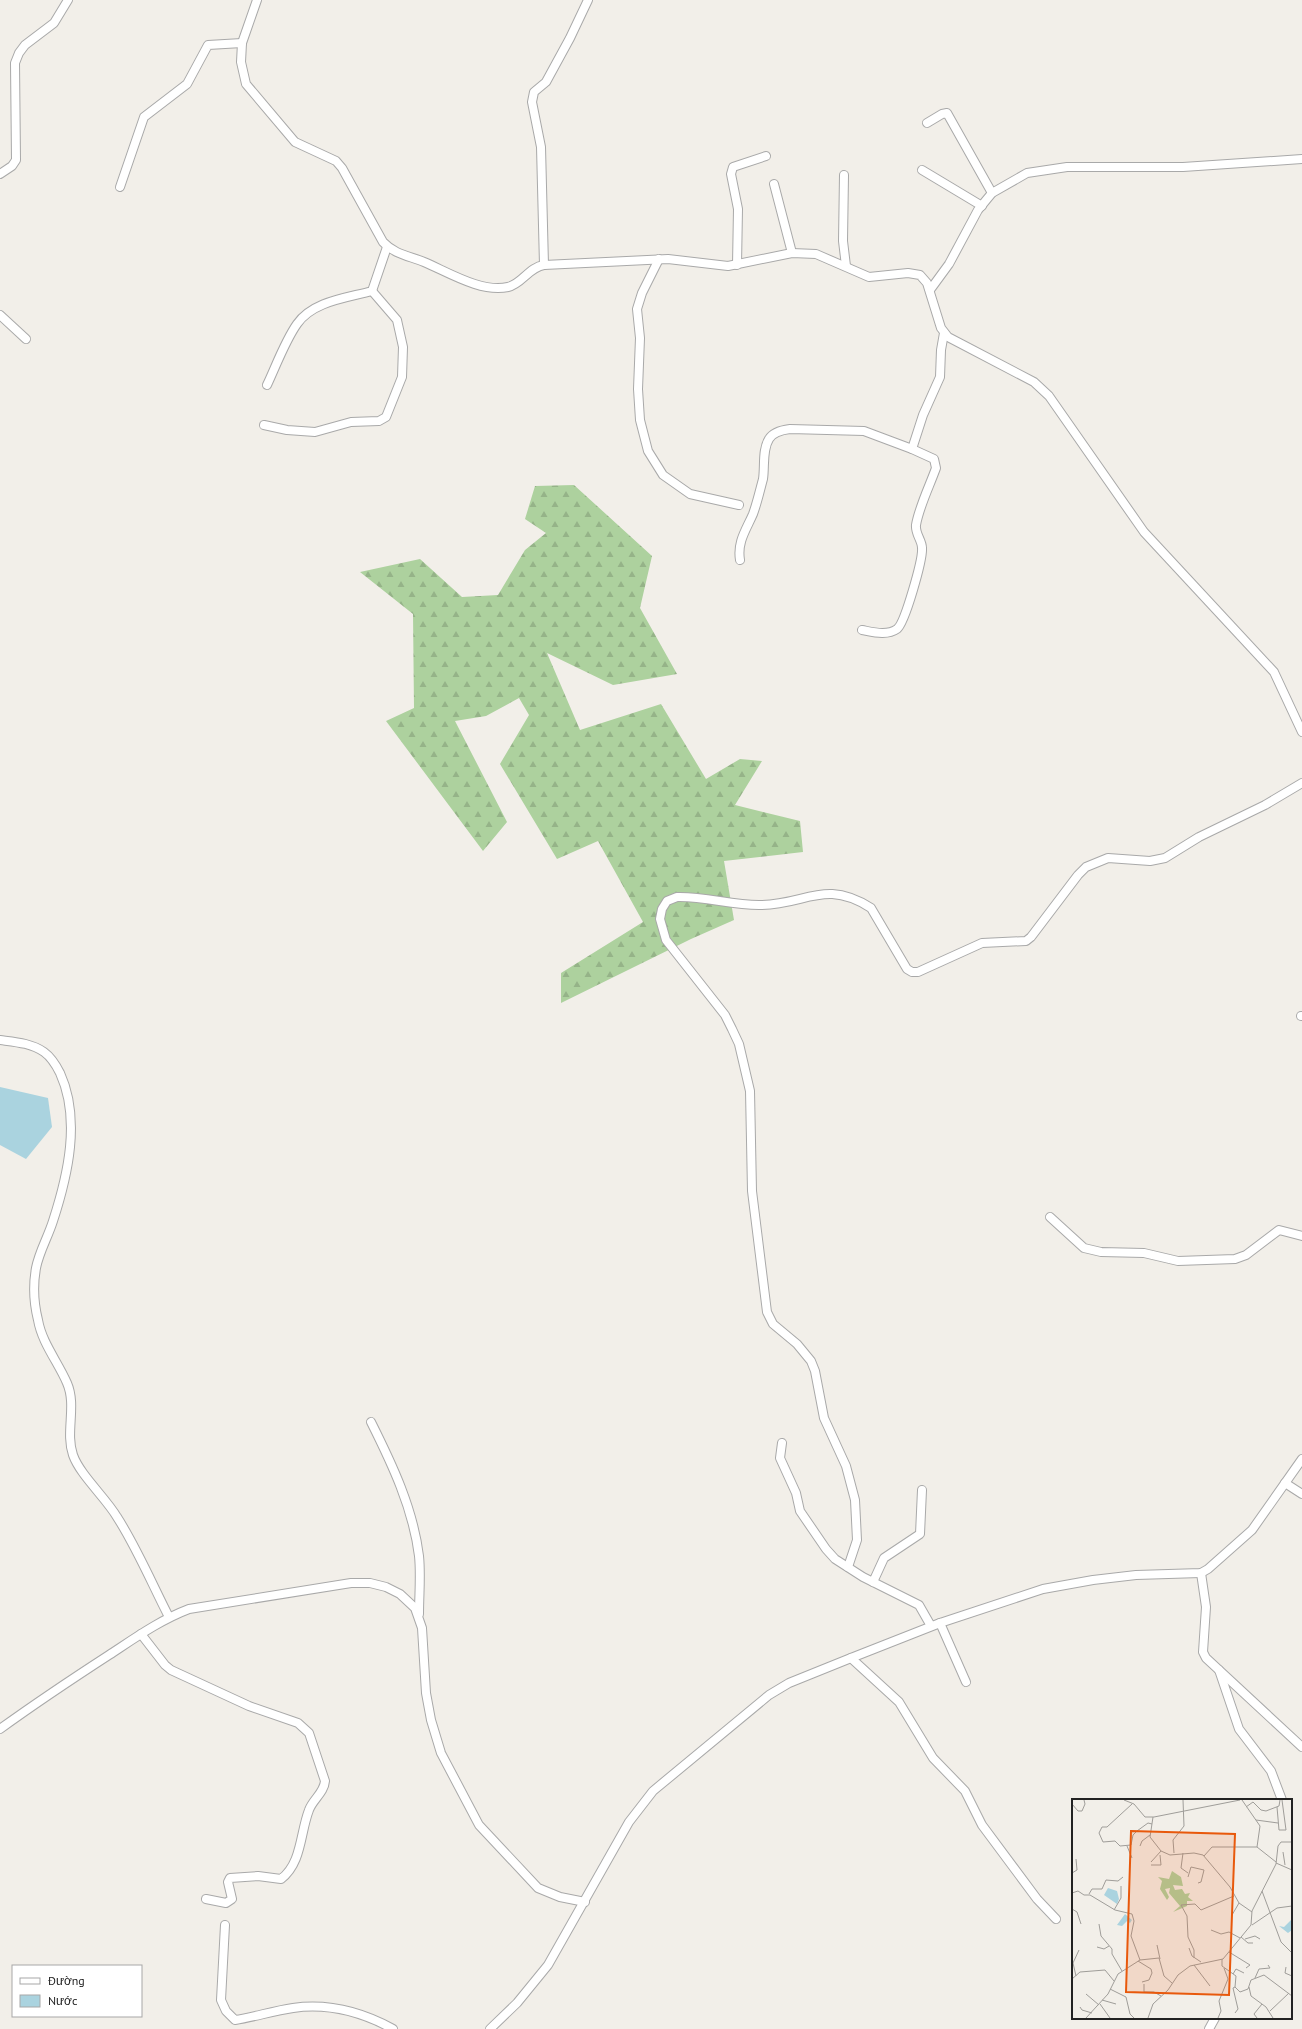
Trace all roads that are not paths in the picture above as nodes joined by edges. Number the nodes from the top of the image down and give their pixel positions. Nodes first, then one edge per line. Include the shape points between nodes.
1 (68, 0) edge
2 (257, 0) edge
3 (588, 0) edge
4 (242, 43) junction
5 (927, 123) dead end
6 (766, 156) dead end
7 (1302, 159) edge
8 (922, 170) dead end
9 (0, 174) edge
10 (844, 175) dead end
11 (774, 184) dead end
12 (120, 187) dead end
13 (992, 193) junction
14 (982, 206) junction
15 (387, 247) junction
16 (792, 254) junction
17 (659, 259) junction
18 (544, 265) junction
19 (737, 265) junction
20 (846, 266) junction
21 (930, 290) junction
22 (372, 291) junction
23 (0, 314) edge
24 (944, 333) junction
25 (26, 339) dead end
26 (267, 385) dead end
27 (264, 425) dead end
28 (912, 449) junction
29 (739, 505) dead end
30 (740, 560) dead end
31 (862, 630) dead end
32 (1302, 732) edge
33 (1302, 783) edge
34 (0, 1040) edge
35 (1050, 1217) dead end
36 (1302, 1236) edge
37 (371, 1422) dead end
38 (782, 1443) dead end
39 (1302, 1459) edge
40 (1286, 1483) junction
41 (922, 1490) dead end
42 (1302, 1494) edge
43 (848, 1567) junction
44 (1200, 1573) junction
45 (873, 1582) junction
46 (169, 1617) junction
47 (419, 1617) junction
48 (940, 1622) junction
49 (931, 1626) junction
50 (141, 1634) junction
51 (851, 1658) junction
52 (1219, 1670) junction
53 (966, 1682) dead end
54 (0, 1729) edge
55 (1302, 1747) edge
56 (1282, 1799) edge
57 (206, 1900) dead end
58 (585, 1902) junction
59 (1056, 1919) dead end
60 (224, 1925) dead end
61 (1214, 2019) edge
62 (393, 2029) edge
63 (490, 2029) edge
64 (1209, 2029) edge

1 - 9 street via 54,23 25,45 19,53 14,73 16,160
2 - 4 street
3 - 18 street via 546,82 534,92 532,102 541,148
4 - 12 street via 208,45 187,84 144,117
4 - 15 street via 242,73 250,91 295,142 336,161
5 - 13 street via 947,113
6 - 19 street via 732,170 738,209
7 - 13 street via 1183,167 1067,167 1027,173
8 - 14 street
10 - 20 street via 843,240
11 - 16 street
13 - 14 street
14 - 21 street via 949,264
15 - 18 street via 454,277 493,288 510,287 533,268
15 - 22 street
16 - 19 street
16 - 20 street via 816,254
17 - 18 street
17 - 19 street via 719,266
17 - 29 street via 637,309 640,338 640,420 648,451 663,475 690,494
20 - 21 street via 869,277 915,273 927,283
21 - 24 street
22 - 26 street via 334,301 308,313 297,324
22 - 27 street via 397,320 403,347 402,377 386,417 379,421 350,422 315,432
23 - 25 street
24 - 28 street via 940,377 923,415
24 - 32 street via 1034,382 1049,396 1144,532 1274,672
28 - 30 street via 864,431 790,429 773,435 766,447 763,478 753,514 742,534
28 - 31 street via 937,463 917,522 922,556 902,624 891,632
33 - 43 street via 1165,858 1150,861 1114,858 1096,862 1078,875 1026,941 982,943 918,972 907,969 871,908 864,903 835,894 815,894 762,905 677,897 667,901 660,919 666,940 725,1015 739,1044 751,1097 752,1191 767,1312 773,1324 797,1344 811,1361 824,1418 846,1466 855,1500 857,1540
34 - 46 street via 31,1045 45,1052 56,1064 64,1081 69,1108 70,1153 55,1215 36,1266 34,1283 38,1322 70,1390 71,1444 75,1461 120,1521
35 - 36 street via 1084,1248 1101,1252 1144,1253 1178,1261 1235,1259 1279,1230
37 - 47 street via 403,1492 418,1547
38 - 43 street via 779,1450 780,1458 796,1493 800,1511 826,1549
39 - 40 street
40 - 42 street
40 - 44 street via 1252,1530 1213,1565
41 - 45 street via 920,1534 884,1558
43 - 45 street
44 - 48 street via 1136,1575 1062,1585 1020,1595
44 - 52 street via 1206,1607 1203,1652
45 - 49 street via 919,1605
46 - 47 street via 204,1605 279,1596 351,1583 370,1583 386,1587 410,1602
46 - 50 street
47 - 58 street via 431,1720 441,1753 471,1813 479,1825 538,1888 560,1897
48 - 49 street
48 - 53 street
49 - 51 street
50 - 54 street via 66,1682
50 - 57 street via 171,1670 249,1706 298,1723 305,1728 325,1781 325,1786 309,1810 296,1859 289,1873 281,1879 258,1876 230,1878 228,1882 232,1899 226,1903
51 - 58 street via 782,1686 768,1695 653,1792 641,1804 616,1843
51 - 59 street via 899,1702 933,1758 965,1791 982,1825 1037,1899
52 - 55 street
52 - 56 street via 1239,1730 1271,1771
58 - 63 street via 548,1965 517,2003
60 - 62 street via 221,2000 226,2011 235,2020 293,2008 330,2007 363,2014
61 - 64 street

